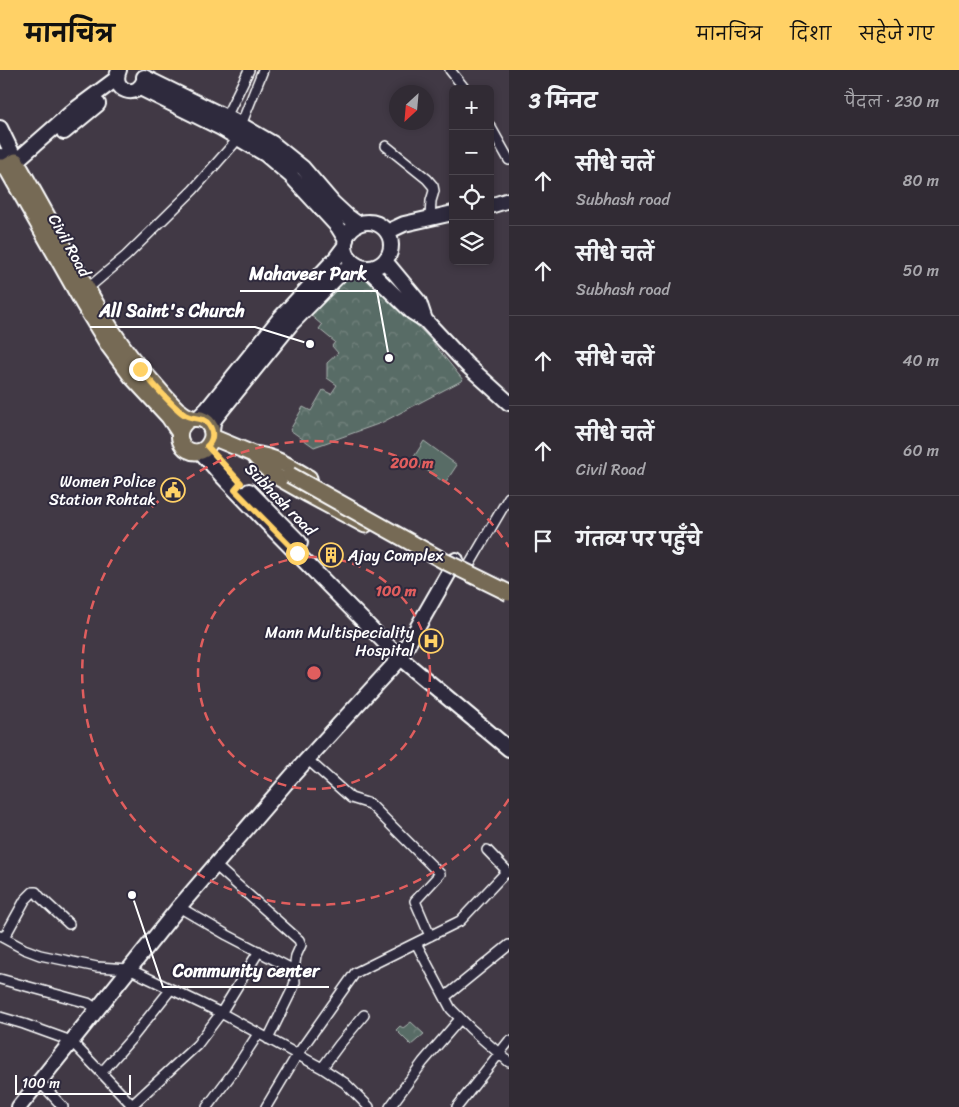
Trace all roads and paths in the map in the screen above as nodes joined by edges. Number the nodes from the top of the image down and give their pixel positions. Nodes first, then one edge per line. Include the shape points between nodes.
1 (249, 70) edge
2 (263, 70) edge
3 (450, 70) edge
4 (117, 76) edge
5 (144, 76) edge
6 (462, 85) edge
7 (226, 117) junction
8 (0, 128) edge
9 (492, 130) edge
10 (240, 132) junction
11 (386, 146) dead end
12 (509, 160) edge
13 (8, 169) edge
14 (509, 200) edge
15 (494, 205) edge
16 (449, 214) edge
17 (430, 217) junction
18 (358, 224) junction
19 (387, 232) junction
20 (345, 243) junction
21 (385, 261) junction
22 (361, 266) junction
23 (87, 289) junction
24 (425, 320) junction
25 (509, 404) edge
26 (195, 418) junction
27 (179, 432) junction
28 (208, 441) junction
29 (253, 454) junction
30 (509, 497) edge
31 (458, 565) junction
32 (509, 587) edge
33 (509, 593) edge
34 (509, 598) edge
35 (403, 654) junction
36 (509, 737) edge
37 (509, 749) edge
38 (307, 760) junction
39 (487, 850) dead end
40 (215, 865) junction
41 (508, 872) edge
42 (179, 907) junction
43 (69, 924) dead end
44 (430, 936) junction
45 (2, 937) edge
46 (416, 943) junction
47 (509, 945) edge
48 (259, 951) junction
49 (129, 969) junction
50 (294, 970) junction
51 (0, 979) edge
52 (171, 989) junction
53 (445, 997) junction
54 (97, 1009) junction
55 (222, 1013) junction
56 (364, 1015) dead end
57 (0, 1017) edge
58 (460, 1019) junction
59 (258, 1034) junction
60 (268, 1039) junction
61 (71, 1041) junction
62 (509, 1041) edge
63 (500, 1054) junction
64 (297, 1055) junction
65 (509, 1062) edge
66 (322, 1068) junction
67 (102, 1072) junction
68 (39, 1081) junction
69 (131, 1106) edge
70 (19, 1107) edge
71 (63, 1107) edge
72 (207, 1107) edge
73 (266, 1107) edge
74 (368, 1107) edge
75 (390, 1107) edge
76 (457, 1107) edge

1 - 7 street
2 - 10 street
3 - 6 street
4 - 5 street via 124,90 132,92
4 - 13 street via 27,166
5 - 7 street
5 - 10 street via 213,124
7 - 10 street
8 - 13 street
9 - 12 street
10 - 18 street via 272,143 303,168 333,203
10 - 20 street via 291,176 338,227
10 - 23 street via 186,197
11 - 17 street via 433,186
13 - 23 main road, Civil Road
13 - 27 main road, Civil Road via 108,346
14 - 15 street
16 - 17 street
17 - 19 street
18 - 19 street via 369,222
18 - 20 street via 352,228
19 - 21 street via 391,247
20 - 22 street via 350,259
20 - 26 street via 281,316 208,408
21 - 22 street via 377,267
21 - 24 street via 419,302
22 - 24 street
22 - 28 street via 344,270 291,324 216,417
23 - 26 main road, Civil Road via 117,340 140,369 177,408
24 - 25 street
26 - 27 main road via 186,421
26 - 28 main road via 209,425
27 - 28 main road via 182,444 193,451
28 - 29 main road
28 - 35 street, Subhash road via 238,487
29 - 31 main road via 278,460
29 - 33 main road, bridge via 444,561
30 - 31 street
31 - 32 main road
31 - 34 main road
31 - 35 street
35 - 36 street, Subhash road
35 - 37 street, Subhash road
35 - 38 street
38 - 40 street
38 - 44 street via 351,798 370,804 440,874 415,901
39 - 41 street
40 - 42 street
40 - 50 street via 299,940 301,945
41 - 44 street via 460,921
42 - 48 street
42 - 49 street
43 - 45 street via 33,892
44 - 46 street
45 - 49 street via 40,955 97,967
46 - 53 street
46 - 64 street via 355,973
47 - 53 street
48 - 50 street
48 - 55 street
49 - 52 street
49 - 54 street
50 - 60 street via 293,988
51 - 54 street via 88,1003
52 - 55 street
52 - 67 street
53 - 58 street
54 - 61 street
55 - 59 street
55 - 69 street via 197,1045
56 - 66 street
57 - 61 street
58 - 63 street
58 - 75 street
59 - 60 street
59 - 72 street
60 - 64 street
61 - 67 street
61 - 68 street
62 - 63 street
63 - 65 street
63 - 76 street
64 - 66 street
64 - 73 street
66 - 74 street via 344,1083
67 - 69 street
68 - 70 street
68 - 71 street

